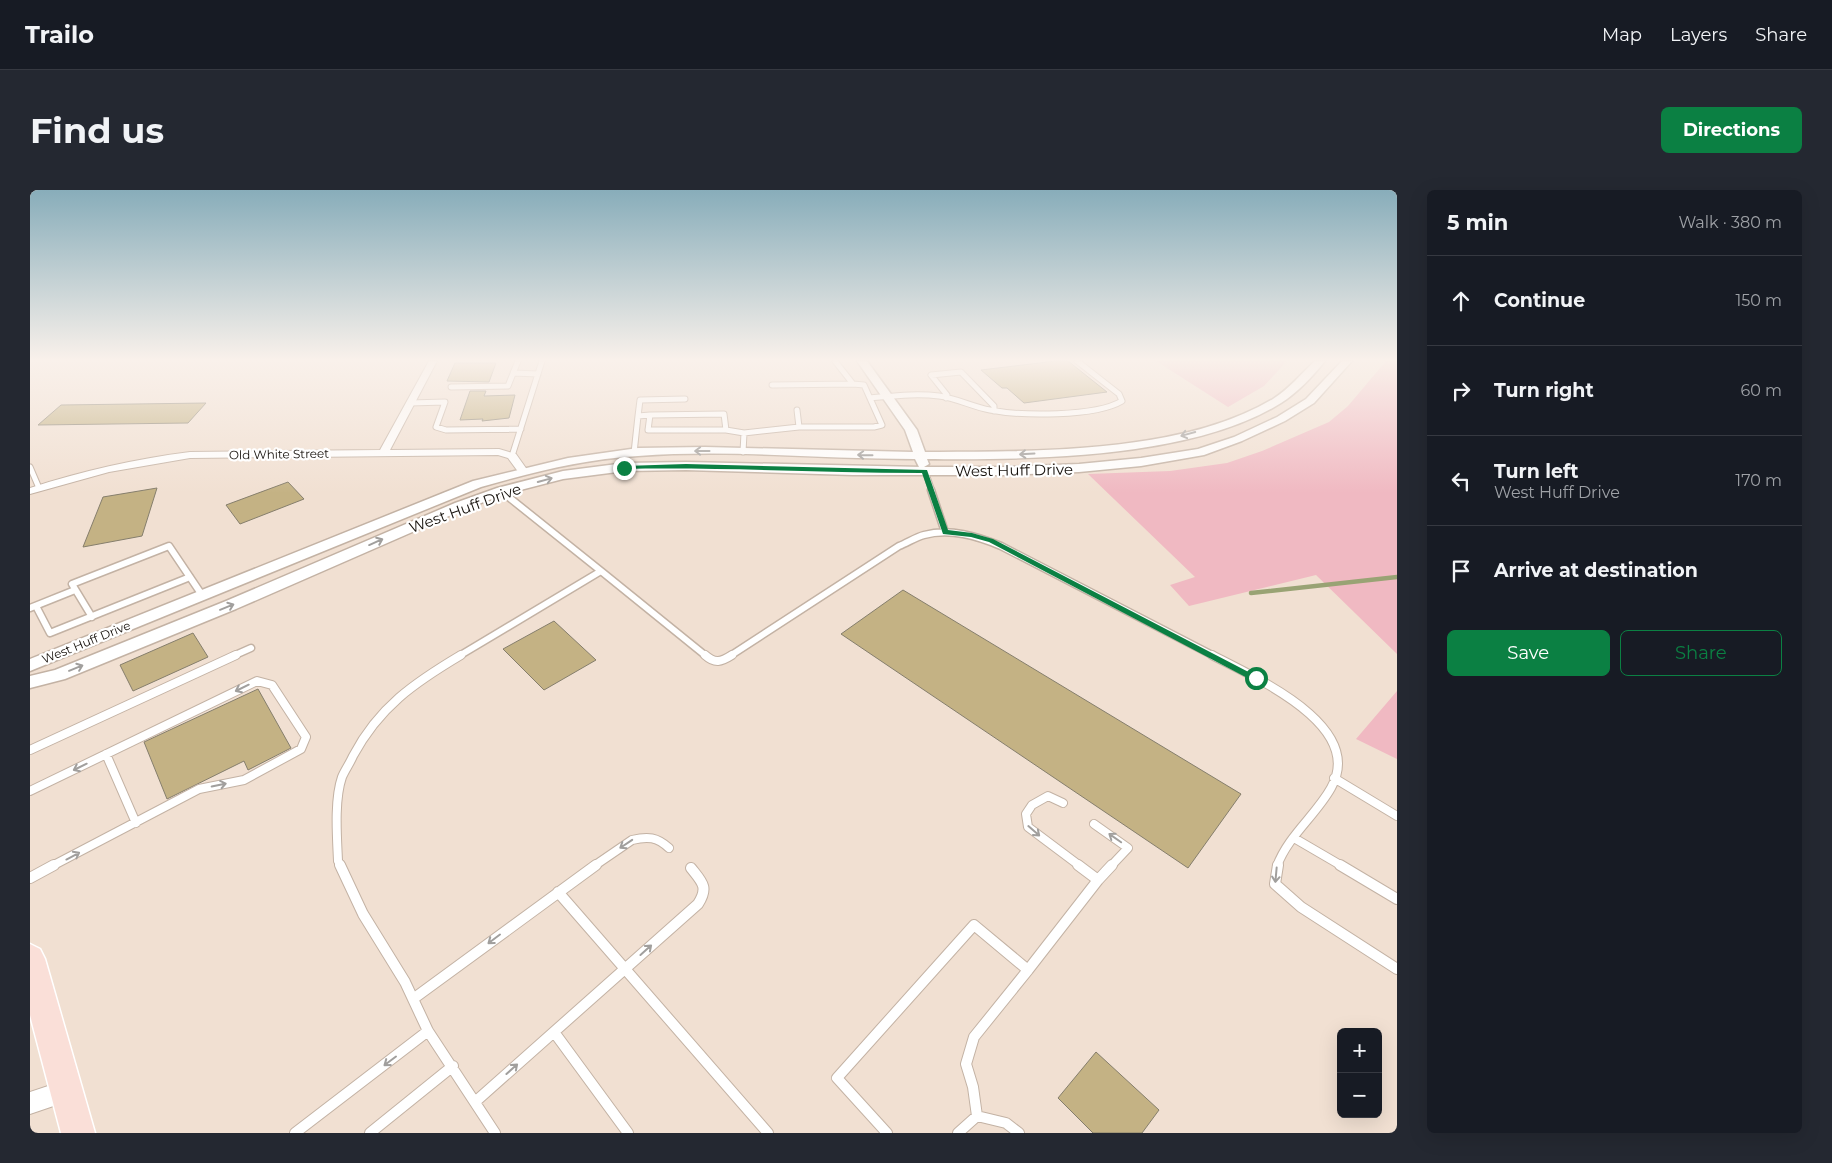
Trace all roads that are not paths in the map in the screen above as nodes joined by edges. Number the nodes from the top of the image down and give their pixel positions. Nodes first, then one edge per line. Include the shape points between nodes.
1 (409, 405) edge
2 (444, 405) edge
3 (528, 405) edge
4 (639, 405) edge
5 (873, 405) edge
6 (894, 405) edge
7 (972, 405) edge
8 (993, 405) edge
9 (1115, 405) edge
10 (1269, 405) edge
11 (1304, 405) edge
12 (797, 410) dead end
13 (994, 411) junction
14 (638, 416) junction
15 (650, 416) junction
16 (799, 427) junction
17 (521, 429) junction
18 (726, 430) junction
19 (744, 433) junction
20 (743, 452) junction
21 (383, 453) junction
22 (634, 453) junction
23 (512, 456) junction
24 (921, 456) junction
25 (31, 471) edge
26 (523, 471) junction
27 (925, 471) junction
28 (33, 485) edge
29 (501, 491) junction
30 (945, 532) junction
31 (601, 571) junction
32 (190, 578) junction
33 (75, 590) junction
34 (202, 595) junction
35 (33, 607) edge
36 (92, 617) junction
37 (251, 648) dead end
38 (30, 666) edge
39 (30, 682) edge
40 (30, 750) edge
41 (106, 754) junction
42 (1334, 778) junction
43 (30, 791) edge
44 (1063, 802) dead end
45 (1397, 816) edge
46 (136, 823) junction
47 (1094, 824) dead end
48 (1294, 838) junction
49 (669, 848) dead end
50 (691, 868) dead end
51 (30, 878) edge
52 (1098, 880) junction
53 (558, 892) junction
54 (1397, 899) edge
55 (30, 959) edge
56 (626, 968) junction
57 (1397, 969) edge
58 (1028, 970) junction
59 (413, 1000) junction
60 (36, 1008) edge
61 (428, 1031) junction
62 (554, 1032) junction
63 (452, 1066) junction
64 (66, 1091) junction
65 (475, 1102) junction
66 (30, 1103) edge
67 (977, 1116) junction
68 (78, 1133) edge
69 (295, 1133) edge
70 (370, 1133) edge
71 (495, 1133) edge
72 (628, 1133) edge
73 (768, 1133) edge
74 (887, 1133) edge
75 (958, 1133) edge
76 (1019, 1133) edge

1 - 21 street
2 - 17 lane via 436,427 446,430
3 - 17 lane
4 - 14 lane
5 - 16 lane via 882,425
6 - 24 street via 912,430
7 - 13 lane
8 - 13 lane
9 - 13 lane via 1058,413
10 -> 24 street, West Huff Drive via 1244,417 1158,442 1097,450
11 - 27 street, West Huff Drive via 1238,440 1200,452 1079,468
12 - 16 lane
14 - 15 lane
14 - 22 lane
15 - 18 lane via 724,414
15 - 18 lane via 648,430
16 - 19 lane
17 - 23 lane
18 - 19 lane
19 - 20 lane
20 -> 22 street, West Huff Drive
24 -> 20 street, West Huff Drive
21 - 23 street, Old White Street via 499,452
21 - 28 street, Old White Street via 190,455 153,459
22 - 26 street, West Huff Drive
23 - 26 street
24 - 27 street
25 - 28 lane
26 - 34 street, West Huff Drive via 477,484
29 -> 27 street, West Huff Drive via 563,475 624,468 686,466
27 - 30 lane
29 - 31 lane
39 -> 29 street, West Huff Drive via 59,674 231,605
30 - 31 lane via 924,535 899,546 721,662 712,661
30 - 42 lane via 991,541 1295,700 1327,732 1337,754 1339,768
31 - 59 lane via 419,680 377,718 358,745 342,777 337,816 338,861 363,914
32 - 33 lane via 169,546 72,584
32 - 34 lane
32 - 36 lane
33 - 35 lane
33 - 36 lane
34 - 38 street, West Huff Drive
35 - 36 lane via 50,633
37 - 40 lane
41 -> 43 lane
41 - 46 lane
46 -> 41 lane via 199,789 244,780 300,749 306,737 272,685 257,681
42 - 45 lane
42 - 48 lane via 1325,798
44 -> 52 lane via 1048,796 1032,805 1026,814 1028,827
51 -> 46 lane
52 -> 47 lane via 1128,848
48 - 54 lane
48 -> 57 lane via 1275,870 1275,884 1301,907
49 -> 53 lane via 657,837 632,840
56 -> 50 lane via 704,895 704,884
52 - 58 lane
53 - 56 lane
53 -> 59 lane
55 - 60 main road
56 - 62 lane
56 - 73 lane
58 - 67 lane via 974,1038 966,1064 974,1088
58 - 74 lane via 974,925 837,1078
59 - 61 lane
60 - 64 main road
61 - 63 lane
61 -> 69 lane
65 -> 62 lane
62 - 72 lane
63 - 65 lane
63 - 70 lane
64 - 66 street
64 - 68 main road
65 - 71 lane
67 - 75 lane
67 - 76 lane via 1006,1123

